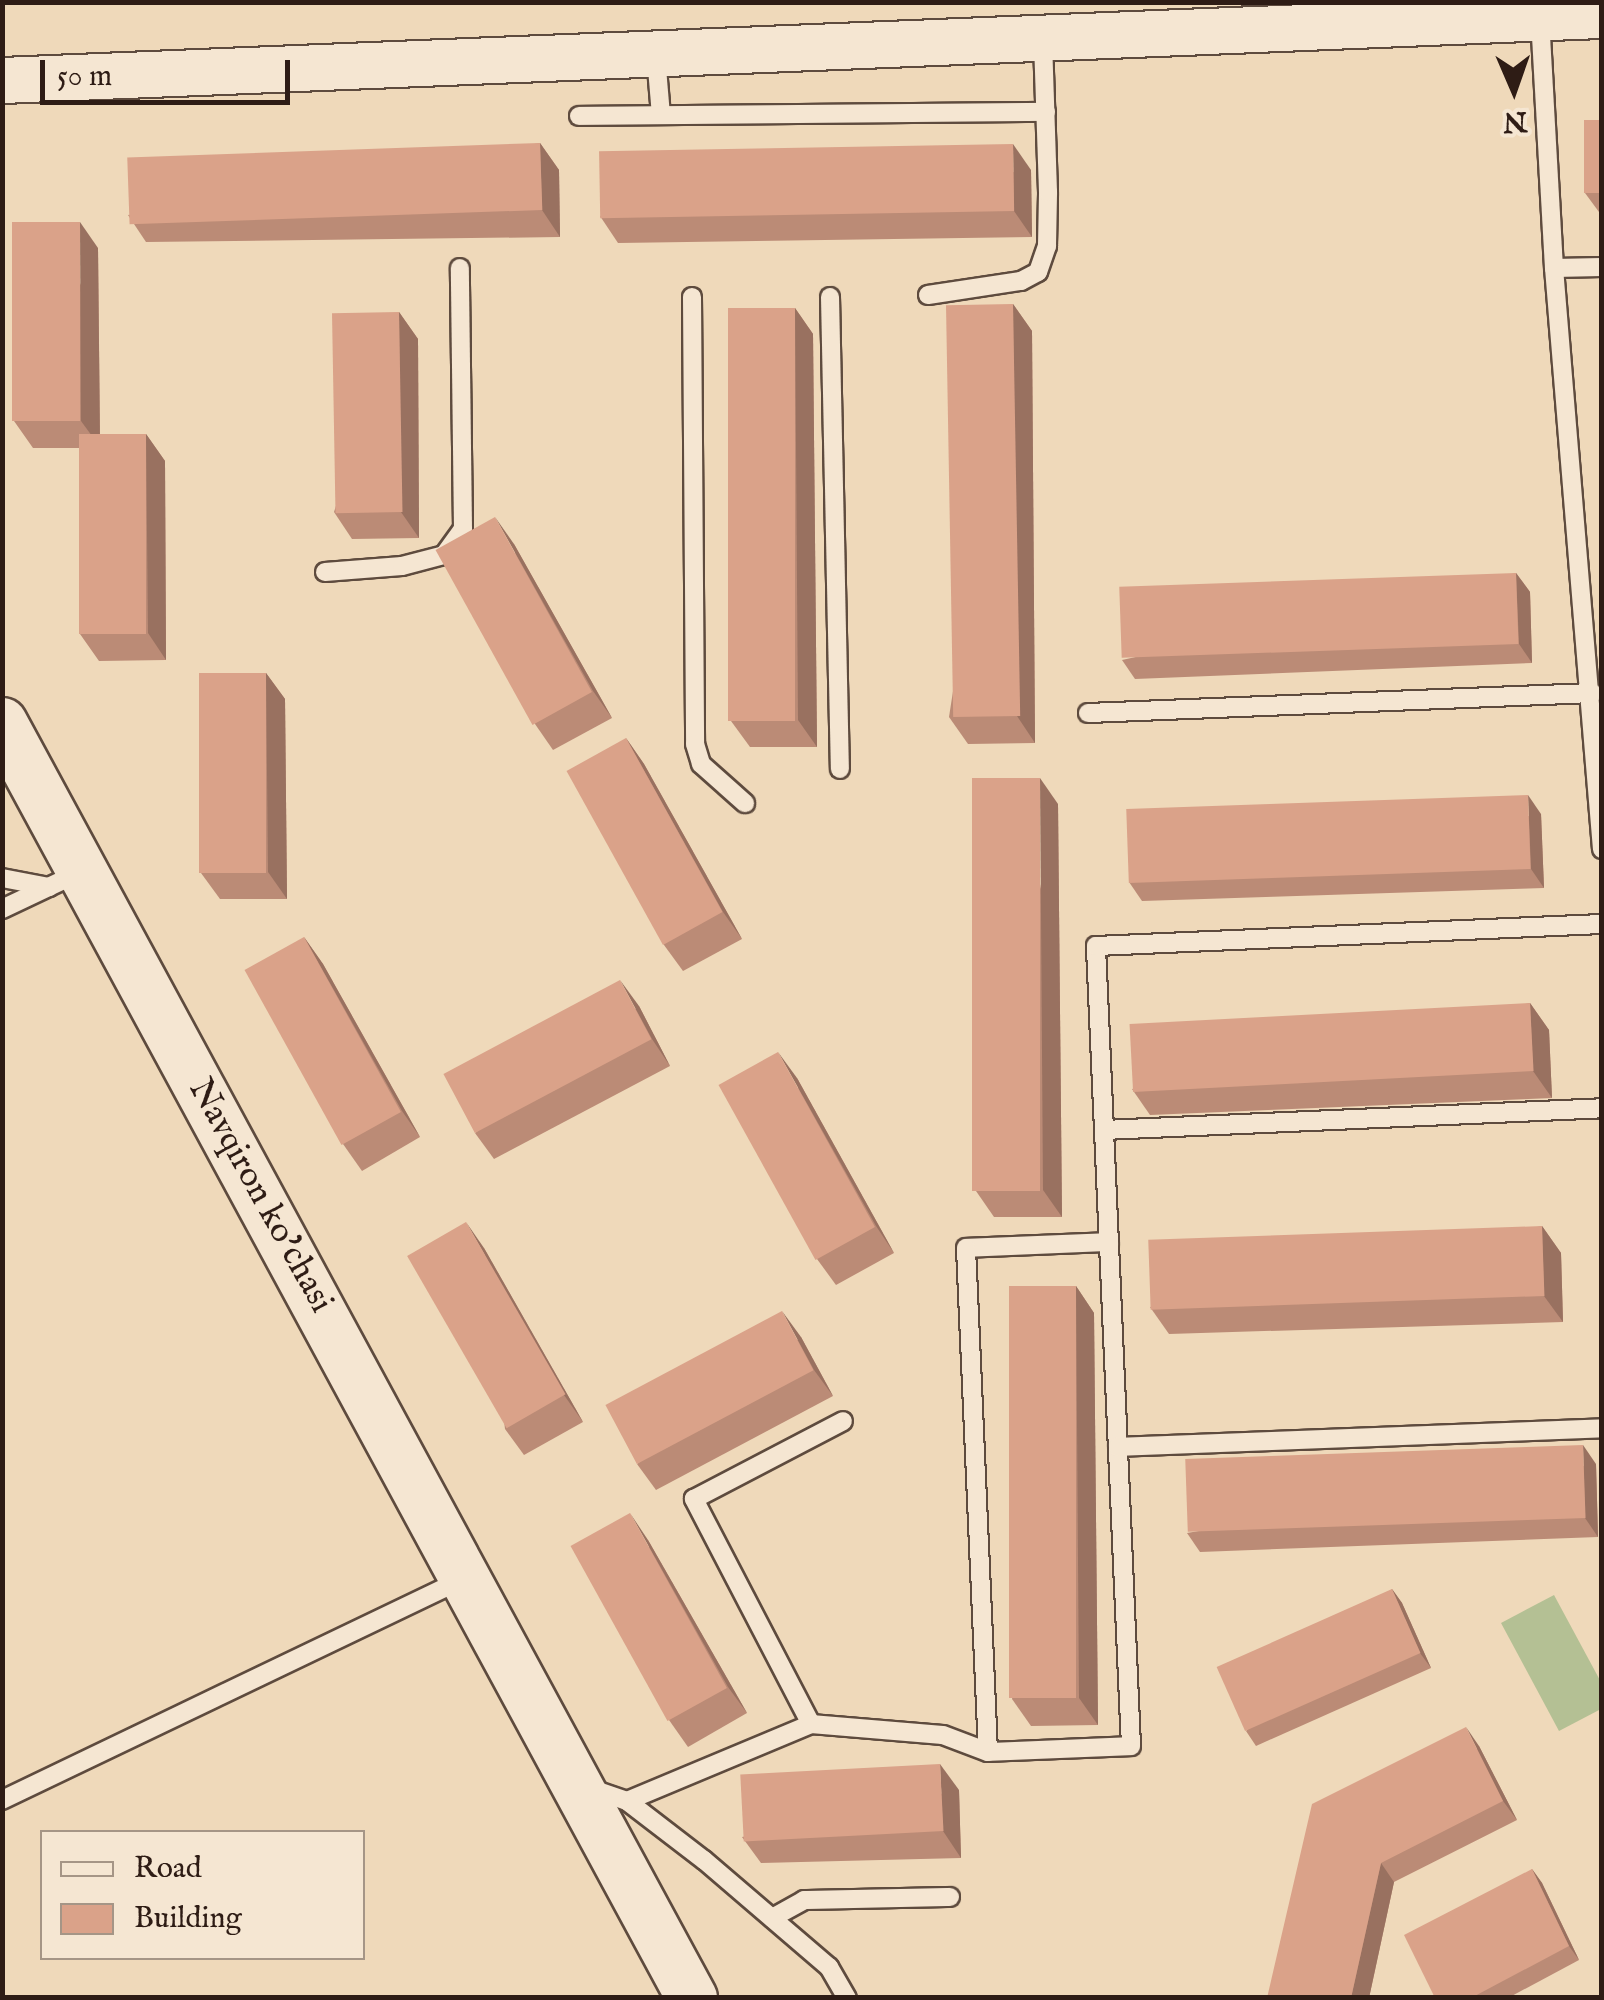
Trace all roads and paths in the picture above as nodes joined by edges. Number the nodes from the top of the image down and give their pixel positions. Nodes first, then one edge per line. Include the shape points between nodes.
1 (1602, 15) edge
2 (1540, 18) junction
3 (1043, 38) junction
4 (656, 54) junction
5 (2, 80) edge
6 (1046, 112) junction
7 (661, 115) junction
8 (579, 116) dead end
9 (1602, 266) edge
10 (460, 268) dead end
11 (1554, 268) junction
12 (928, 294) dead end
13 (692, 297) dead end
14 (830, 297) dead end
15 (324, 572) dead end
16 (1592, 693) junction
17 (1088, 713) dead end
18 (2, 723) edge
19 (840, 769) dead end
20 (745, 803) dead end
21 (1602, 849) edge
22 (2, 878) edge
23 (66, 879) junction
24 (2, 909) edge
25 (1602, 924) edge
26 (1602, 1108) edge
27 (1104, 1130) junction
28 (1109, 1242) junction
29 (843, 1421) dead end
30 (1602, 1428) edge
31 (1118, 1447) junction
32 (468, 1577) junction
33 (811, 1724) junction
34 (988, 1752) junction
35 (580, 1786) junction
36 (2, 1800) edge
37 (628, 1800) junction
38 (950, 1896) dead end
39 (772, 1918) junction
40 (692, 1998) edge
41 (847, 1998) edge

1 - 2 street
2 - 3 street
2 - 11 lane
3 - 4 street
3 - 6 lane
4 - 5 street
4 - 7 lane
6 - 7 lane
6 - 12 lane via 1047,246 1038,272 1021,281
7 - 8 lane
9 - 11 lane
10 - 15 lane via 463,529 444,555 402,566
11 - 16 lane
13 - 20 lane via 695,744 701,764
14 - 19 lane
16 - 17 lane
16 - 21 lane
18 - 23 main road, Navqiron ko'chasi
22 - 23 lane
23 - 24 lane
23 - 32 main road, Navqiron ko'chasi
25 - 27 lane via 1096,946
26 - 27 lane
27 - 28 lane
28 - 31 lane
28 - 34 lane via 966,1248
29 - 33 lane via 694,1499
30 - 31 lane
31 - 34 lane via 1131,1746
32 - 35 main road, Navqiron ko'chasi
32 - 36 lane
33 - 34 lane via 942,1736
33 - 37 lane
35 - 37 lane
35 - 40 main road, Navqiron ko'chasi
37 - 39 lane
38 - 39 lane via 804,1900
39 - 41 lane via 830,1967

